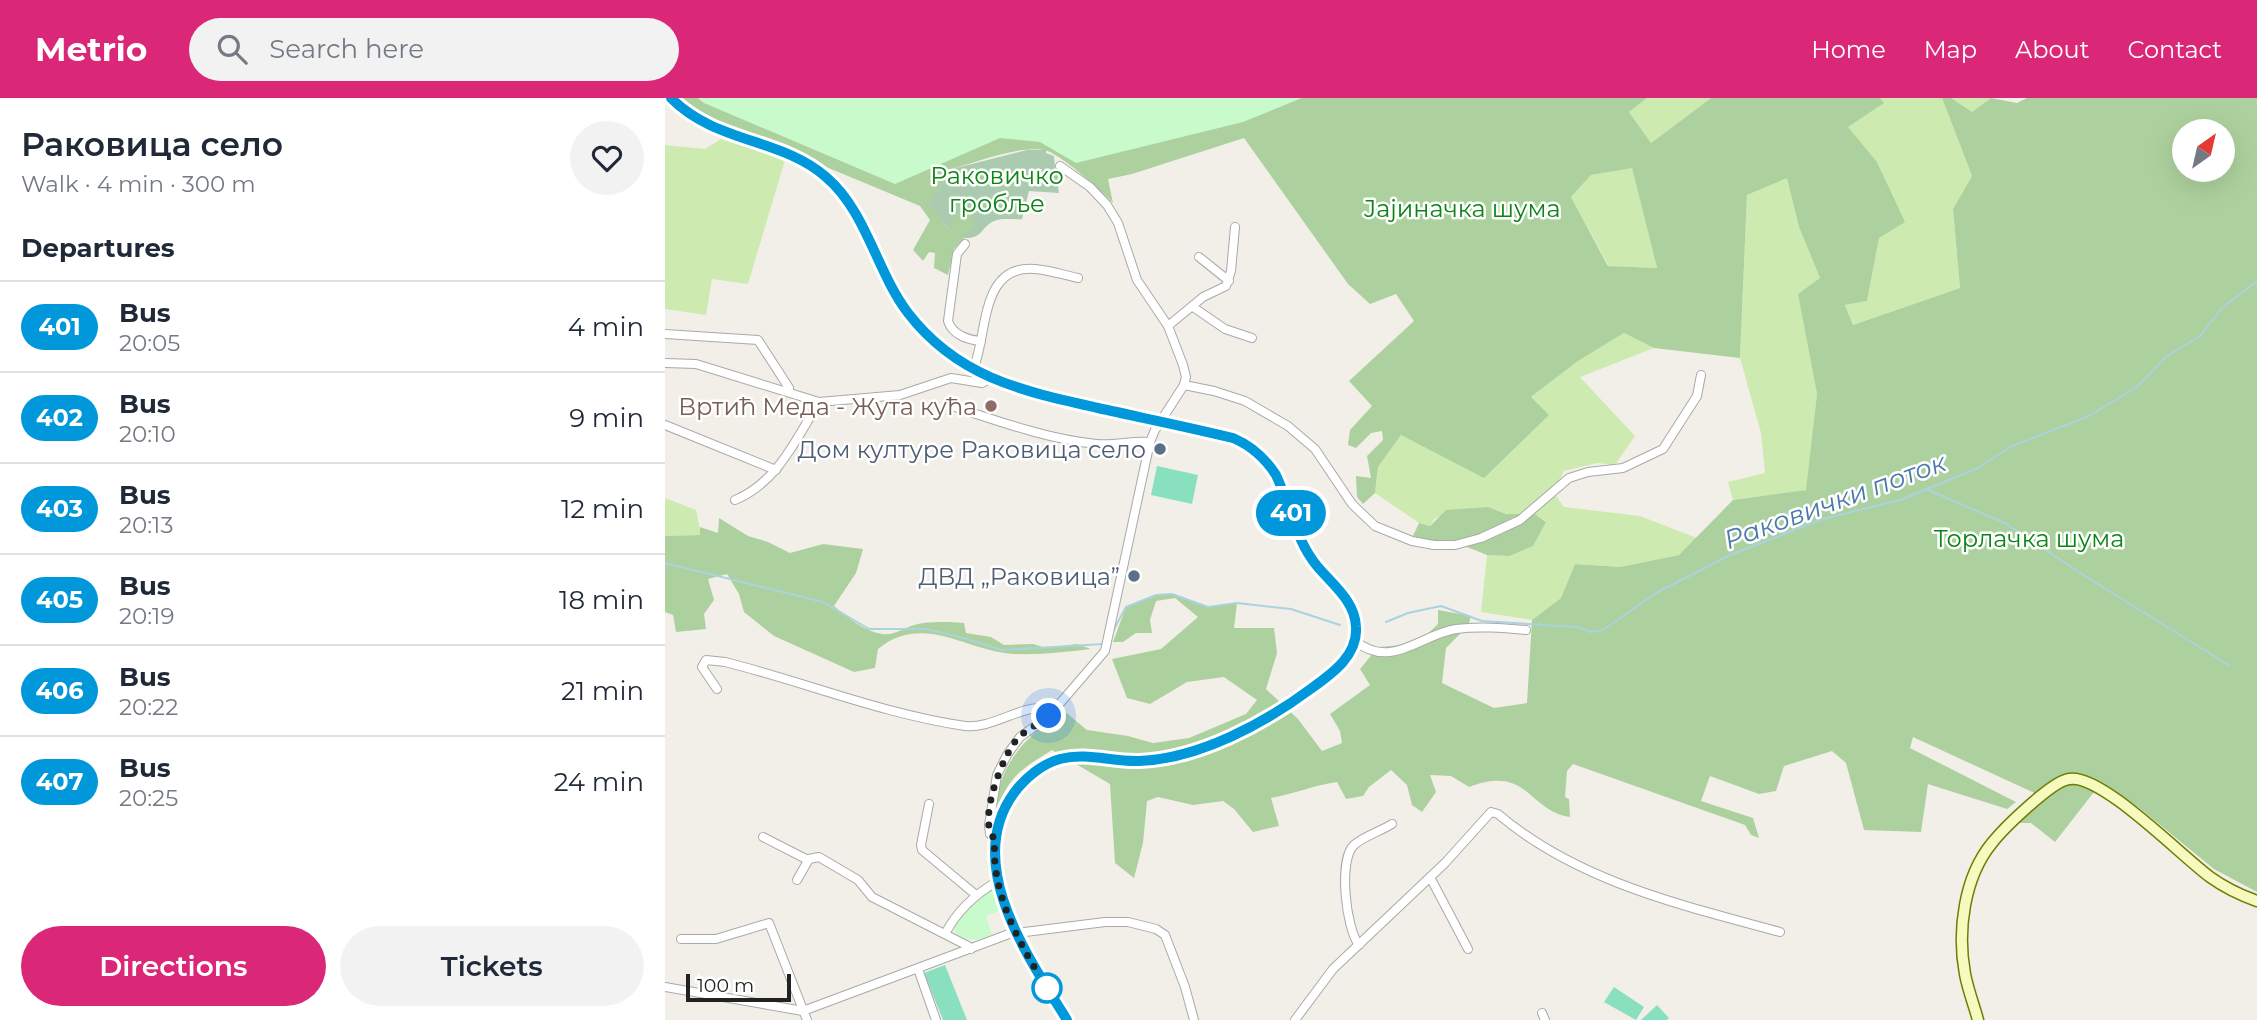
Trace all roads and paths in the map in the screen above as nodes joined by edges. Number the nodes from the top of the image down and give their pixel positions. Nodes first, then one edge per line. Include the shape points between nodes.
1 (671, 98) edge
2 (1060, 166) dead end
3 (1235, 227) dead end
4 (965, 244) dead end
5 (1199, 257) dead end
6 (1078, 278) dead end
7 (1229, 281) junction
8 (1193, 307) junction
9 (1168, 326) junction
10 (665, 334) edge
11 (1252, 338) dead end
12 (981, 341) junction
13 (665, 363) edge
14 (973, 370) junction
15 (1701, 375) dead end
16 (990, 378) junction
17 (1184, 386) junction
18 (789, 392) junction
19 (819, 401) junction
20 (955, 407) dead end
21 (1160, 422) junction
22 (665, 425) edge
23 (1150, 442) junction
24 (776, 470) junction
25 (735, 500) dead end
26 (1526, 630) dead end
27 (1355, 641) junction
28 (717, 689) dead end
29 (1053, 711) junction
30 (929, 804) dead end
31 (1392, 824) dead end
32 (763, 837) dead end
33 (995, 839) junction
34 (808, 860) junction
35 (1430, 877) junction
36 (797, 880) dead end
37 (998, 881) junction
38 (976, 895) junction
39 (2257, 901) edge
40 (1780, 932) dead end
41 (1016, 933) junction
42 (945, 934) junction
43 (681, 939) dead end
44 (1359, 945) junction
45 (971, 949) junction
46 (1468, 949) dead end
47 (918, 969) junction
48 (666, 987) edge
49 (665, 997) edge
50 (805, 1016) edge
51 (936, 1020) edge
52 (1067, 1020) edge
53 (1194, 1020) edge
54 (1295, 1020) edge
55 (1978, 1020) edge

1 - 14 main road via 704,123 795,158 834,184 849,202 907,310 938,345
2 - 9 street via 1107,205 1118,223 1137,280
3 - 7 street
4 - 12 street via 957,254 948,321 958,334
5 - 7 street
6 - 12 street via 1028,269 1002,280 993,289
7 - 8 street
8 - 9 street
8 - 11 street via 1225,329
9 - 17 street via 1183,365
10 - 18 street via 758,340
12 - 14 street
13 - 18 street via 696,364
14 - 16 main road
15 - 17 street via 1697,396 1663,449 1623,468 1569,478 1520,520 1455,545 1412,541 1375,526 1356,509 1315,449 1288,426 1245,401
16 - 19 street via 982,383 951,378 900,395
16 - 21 main road via 1034,394
17 - 21 street
18 - 19 street
19 - 24 street
20 - 23 street via 1052,437 1108,445
21 - 23 street
21 - 27 main road via 1233,438 1270,465 1305,548 1353,612
22 - 24 street
23 - 29 street via 1105,649
24 - 25 street via 759,487
26 - 27 street via 1454,629 1393,652 1378,653
27 - 33 main road via 1338,667 1301,697 1255,725 1208,745 1160,759 1074,756 1049,763 1008,801
28 - 29 street via 702,667 706,660 966,726 1041,707
29 - 33 street via 1020,737 1001,765 989,825
30 - 38 street via 922,850
31 - 44 street via 1354,845 1350,852 1347,908
32 - 34 street
33 - 37 main road
34 - 36 street
34 - 42 street via 819,857 834,864 863,884 872,897
35 - 40 street via 1488,814 1495,813 1546,849 1598,875
35 - 44 street
35 - 46 street
37 - 38 street
37 - 41 main road
38 - 42 street
39 - 55 main road via 2208,875 2092,783 2062,780 1992,842 1971,879 1964,916 1964,961
41 - 45 street
41 - 52 main road
41 - 53 street via 1105,922 1156,929 1166,938
42 - 45 street
43 - 50 street via 722,938 769,923
44 - 54 street via 1322,981
45 - 47 street
47 - 50 street
47 - 51 street
48 - 49 street
48 - 50 street

